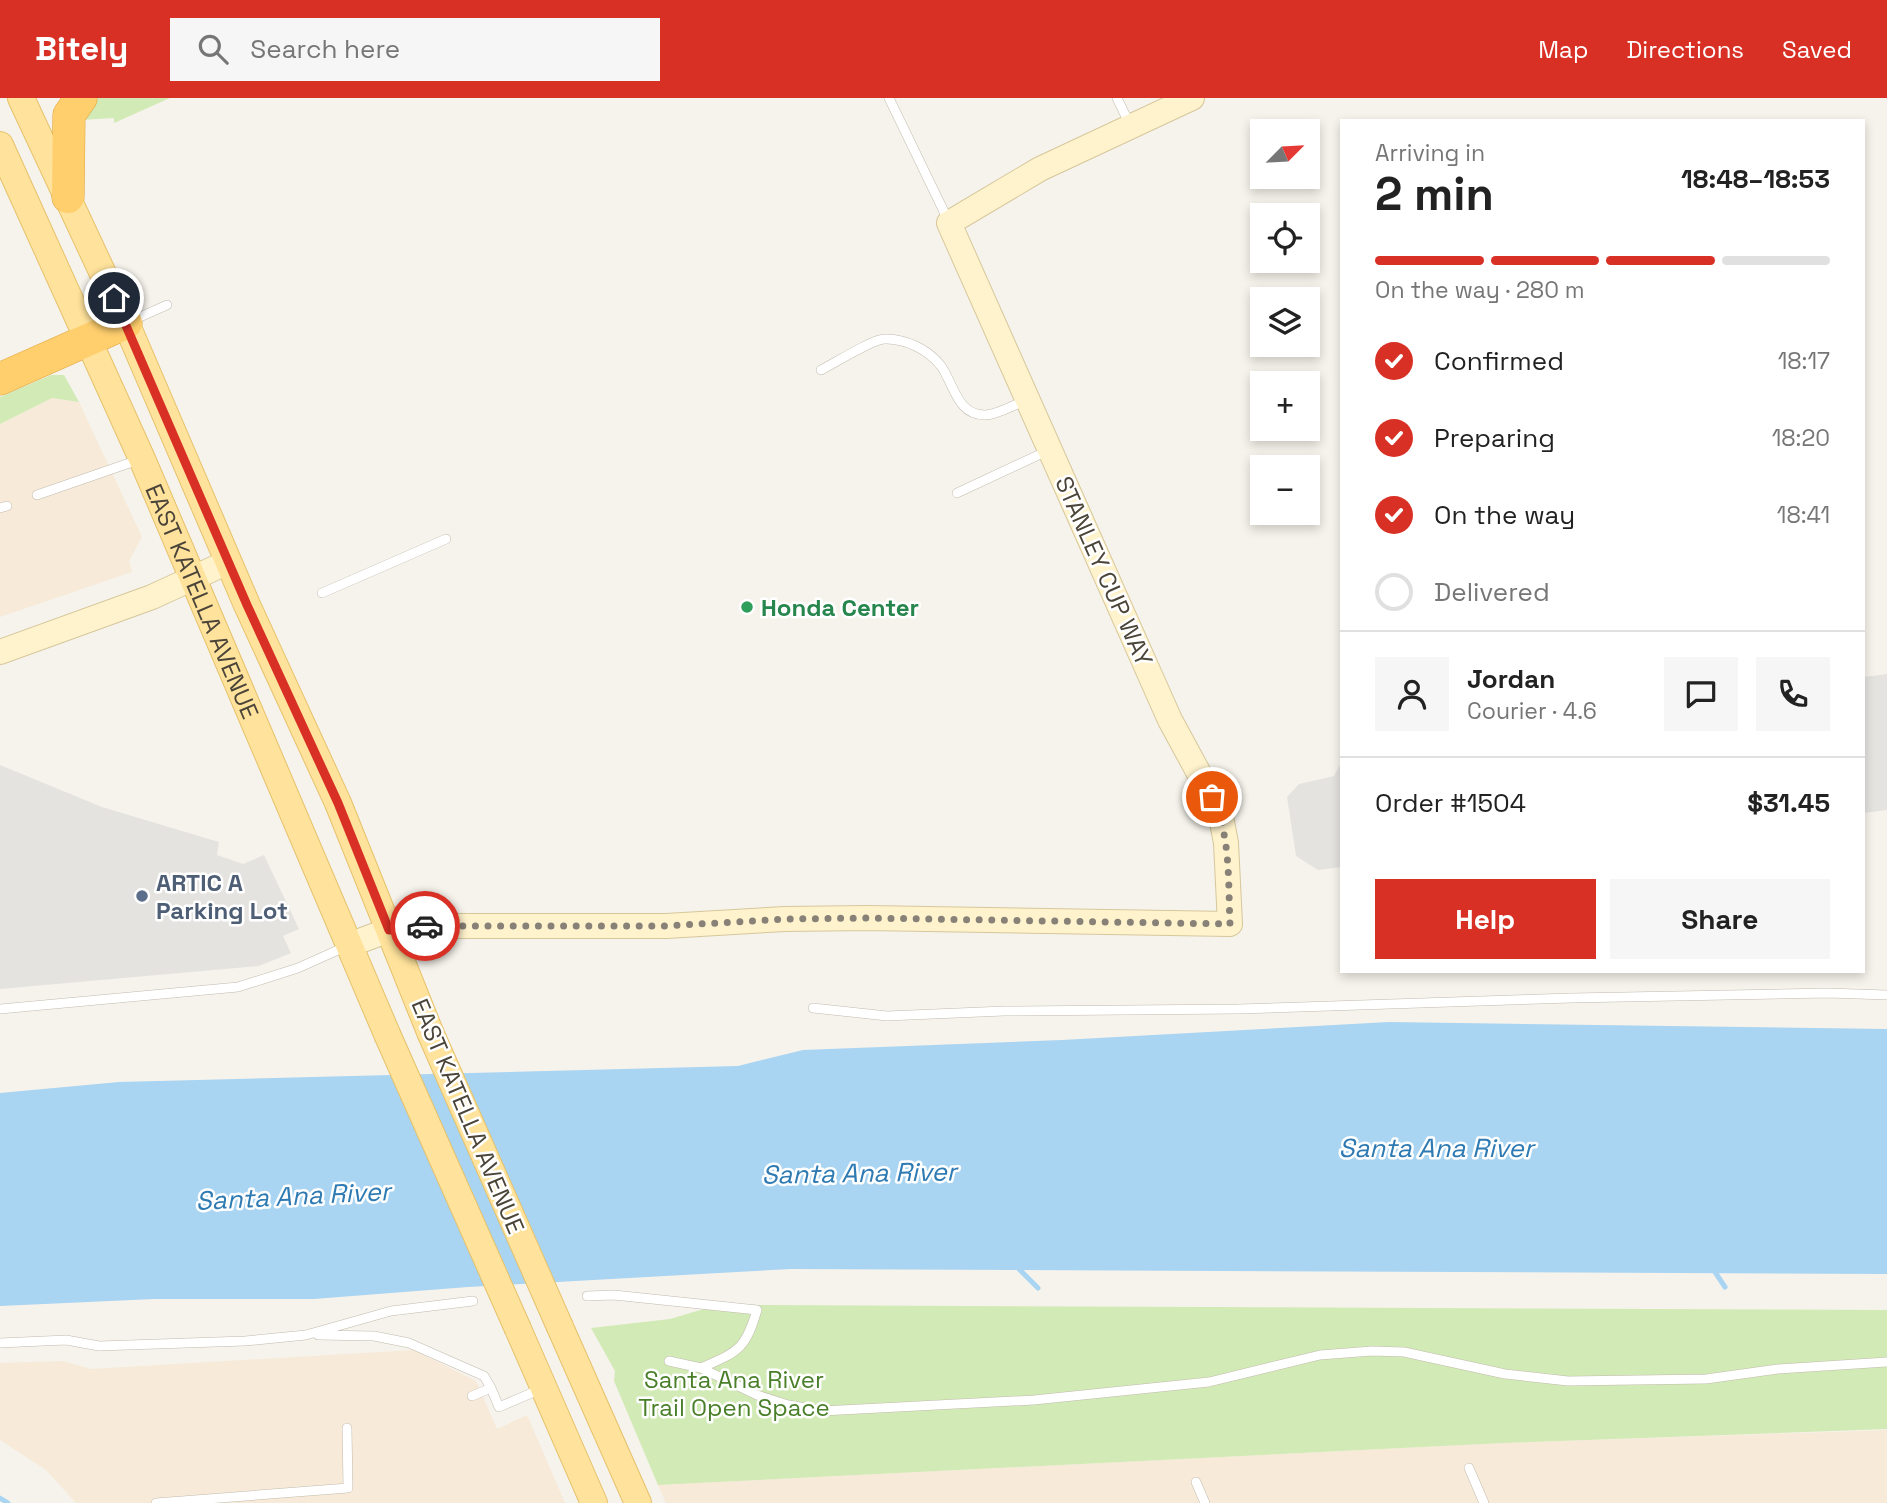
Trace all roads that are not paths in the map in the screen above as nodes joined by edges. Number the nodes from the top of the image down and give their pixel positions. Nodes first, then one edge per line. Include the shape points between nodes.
1 (21, 98) edge
2 (81, 98) edge
3 (889, 98) edge
4 (1117, 98) edge
5 (1192, 98) edge
6 (1130, 126) junction
7 (0, 145) edge
8 (68, 197) junction
9 (949, 223) junction
10 (167, 305) dead end
11 (126, 323) junction
12 (90, 339) junction
13 (821, 370) dead end
14 (0, 379) edge
15 (1027, 400) junction
16 (1050, 449) junction
17 (142, 458) junction
18 (957, 493) dead end
19 (37, 495) dead end
20 (446, 538) dead end
21 (228, 562) junction
22 (193, 578) junction
23 (322, 593) dead end
24 (0, 652) edge
25 (389, 930) junction
26 (349, 945) junction
27 (1887, 995) edge
28 (813, 1008) dead end
29 (0, 1009) edge
30 (587, 1296) dead end
31 (473, 1301) dead end
32 (306, 1335) junction
33 (0, 1342) edge
34 (669, 1361) dead end
35 (1887, 1362) edge
36 (701, 1368) junction
37 (491, 1388) junction
38 (542, 1389) junction
39 (472, 1396) dead end
40 (347, 1428) dead end
41 (1469, 1468) dead end
42 (1196, 1482) dead end
43 (212, 1501) edge
44 (156, 1503) edge
45 (594, 1503) edge
46 (638, 1503) edge
47 (1205, 1503) edge
48 (1485, 1503) edge

1 - 8 main road, EAST KATELLA AVENUE
2 - 8 highway via 69,115
3 - 9 lane
4 - 6 lane
5 - 6 main road
6 - 9 main road via 1040,169
7 - 12 main road, EAST KATELLA AVENUE
8 - 11 main road, EAST KATELLA AVENUE
9 - 15 main road, STANLEY CUP WAY
10 - 11 lane
11 - 12 highway
11 - 21 main road, EAST KATELLA AVENUE
12 - 14 highway
12 - 17 main road, EAST KATELLA AVENUE
13 - 15 lane via 882,339 905,341 940,366 960,403 972,412 987,415
15 - 16 main road, STANLEY CUP WAY
16 - 18 lane
16 - 25 main road, STANLEY CUP WAY via 1170,720 1220,812 1230,924 868,918
17 - 19 lane
17 - 22 main road, EAST KATELLA AVENUE
20 - 23 lane
21 - 22 main road
21 - 25 main road, EAST KATELLA AVENUE via 338,803
22 - 24 main road
22 - 26 main road, EAST KATELLA AVENUE
25 - 26 main road
25 - 46 main road, EAST KATELLA AVENUE, bridge
26 - 29 lane via 238,987
26 - 38 main road, EAST KATELLA AVENUE, bridge
27 - 28 lane via 1572,998 887,1016
30 - 36 lane via 757,1310 749,1336 734,1354
31 - 32 lane via 391,1311
32 - 33 lane via 99,1346 66,1340
32 - 37 lane via 374,1336 409,1343 484,1376
34 - 36 lane
35 - 36 lane via 1706,1379 1568,1381 1506,1374 1404,1352 1320,1354 1209,1382 1034,1400 822,1411 757,1395
37 - 38 lane via 499,1407
37 - 39 lane
38 - 45 main road, EAST KATELLA AVENUE
40 - 43 lane via 348,1488
41 - 48 lane
42 - 47 lane
43 - 44 lane

